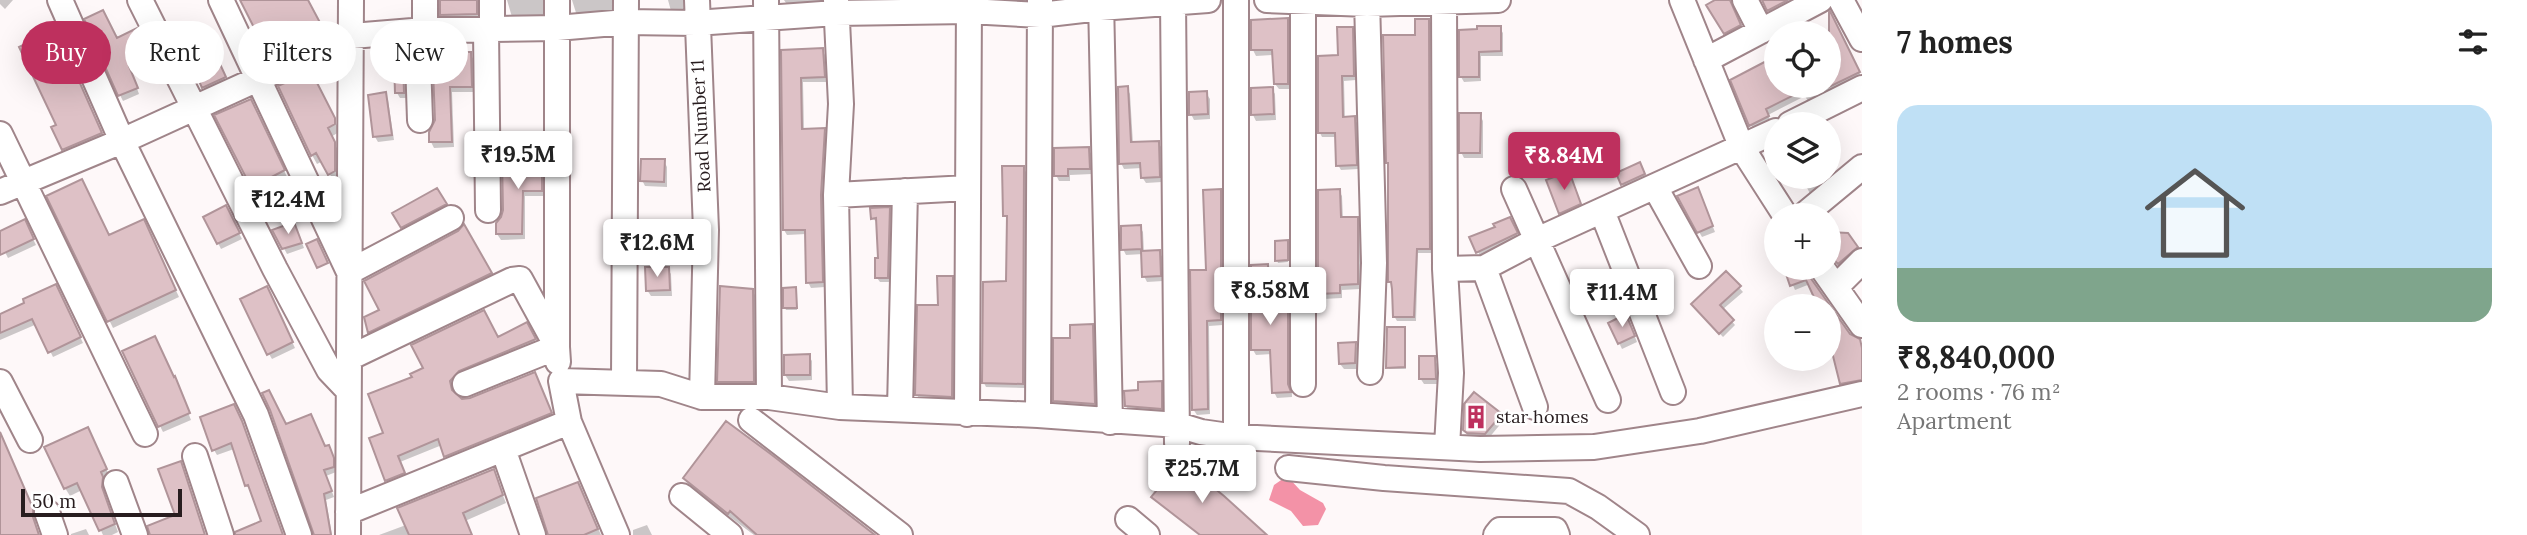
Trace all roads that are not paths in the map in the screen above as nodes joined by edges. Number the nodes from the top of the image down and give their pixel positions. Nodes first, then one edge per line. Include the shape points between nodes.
1 (60, 0) edge
2 (140, 0) edge
3 (221, 0) edge
4 (351, 0) edge
5 (425, 0) edge
6 (492, 0) edge
7 (557, 0) edge
8 (1208, 0) edge
9 (1236, 0) edge
10 (1266, 0) edge
11 (1498, 0) edge
12 (1682, 0) edge
13 (1745, 0) edge
14 (1841, 0) edge
15 (1173, 1) edge
16 (1303, 1) edge
17 (1444, 1) edge
18 (1367, 2) edge
19 (1809, 3) edge
20 (1100, 4) edge
21 (909, 5) edge
22 (836, 6) edge
23 (969, 6) edge
24 (1040, 8) edge
25 (766, 10) edge
26 (626, 11) edge
27 (696, 11) edge
28 (352, 21) edge
29 (422, 21) edge
30 (557, 28) junction
31 (468, 30) edge
32 (489, 30) junction
33 (1760, 31) junction
34 (238, 36) edge
35 (1862, 40) edge
36 (1706, 60) junction
37 (247, 84) edge
38 (260, 84) edge
39 (351, 84) edge
40 (420, 84) edge
41 (1862, 88) edge
42 (192, 108) junction
43 (1814, 112) edge
44 (420, 120) dead end
45 (0, 134) edge
46 (1764, 137) edge
47 (122, 141) junction
48 (1742, 148) junction
49 (1862, 167) edge
50 (24, 181) junction
51 (1655, 187) junction
52 (968, 188) junction
53 (1514, 189) dead end
54 (905, 191) junction
55 (0, 192) edge
56 (836, 195) junction
57 (1777, 203) edge
58 (1818, 203) edge
59 (488, 210) dead end
60 (1602, 211) junction
61 (451, 218) dead end
62 (1537, 240) junction
63 (1862, 261) edge
64 (1699, 265) dead end
65 (1484, 268) junction
66 (1445, 269) junction
67 (1841, 271) edge
68 (349, 272) junction
69 (1831, 280) edge
70 (1862, 325) edge
71 (557, 347) junction
72 (349, 358) junction
73 (1370, 372) dead end
74 (561, 381) junction
75 (624, 381) junction
76 (0, 382) edge
77 (465, 384) dead end
78 (1303, 384) dead end
79 (348, 390) junction
80 (1673, 392) dead end
81 (1862, 394) edge
82 (702, 397) junction
83 (769, 397) junction
84 (1608, 400) dead end
85 (840, 407) junction
86 (1535, 407) dead end
87 (900, 409) junction
88 (967, 414) junction
89 (1038, 415) junction
90 (751, 420) dead end
91 (569, 422) junction
92 (1110, 422) junction
93 (1177, 432) junction
94 (145, 434) dead end
95 (1236, 437) junction
96 (30, 440) dead end
97 (1447, 447) junction
98 (503, 449) junction
99 (195, 456) dead end
100 (1288, 468) dead end
101 (116, 483) dead end
102 (682, 496) dead end
103 (348, 523) edge
104 (135, 535) edge
105 (221, 535) edge
106 (299, 535) edge
107 (533, 535) edge
108 (617, 535) edge
109 (730, 535) edge
110 (900, 535) edge
111 (1496, 535) edge
112 (1557, 535) edge
113 (1637, 535) edge

1 - 47 street
2 - 42 street
3 - 34 street
4 - 28 street
5 - 29 street
6 - 32 street
7 - 30 street
8 - 15 street
9 - 95 street
10 - 16 street
11 - 17 street
12 - 36 street
13 - 33 street
14 - 35 street
15 - 20 street
15 - 93 street
16 - 18 street
16 - 78 street
17 - 18 street
17 - 66 street
18 - 73 street via 1374,263
19 - 33 street
20 - 24 street
20 - 92 street
21 - 22 street
21 - 23 street
22 - 25 street
22 - 56 street via 841,104
23 - 24 street
23 - 52 street
24 - 89 street
25 - 27 street
25 - 83 street
26 - 27 street
26 - 30 street
26 - 75 street
27 - 82 street, Road Number 11 via 706,230
30 - 32 street
30 - 71 street
31 - 32 street
32 - 59 street
33 - 36 street
36 - 48 street
37 - 42 street
38 - 68 street
39 - 68 street
40 - 44 street
41 - 43 street
42 - 47 street
42 - 79 street via 329,370
45 - 50 street
46 - 48 street
47 - 50 street
47 - 106 street via 256,415
48 - 51 street
48 - 57 street
49 - 58 street
50 - 55 street
50 - 94 street
51 - 60 street
51 - 64 street
52 - 54 street
52 - 88 street
53 - 62 street
54 - 56 street
54 - 87 street
56 - 85 street
60 - 62 street
60 - 80 street
61 - 68 street
62 - 65 street
62 - 84 street
63 - 67 street
65 - 66 street
65 - 86 street
66 - 97 street via 1451,373
68 - 72 street
69 - 70 street
71 - 72 street via 520,279
71 - 74 street
71 - 77 street
72 - 79 street
74 - 75 street
74 - 91 street
75 - 82 street via 661,384
76 - 96 street
79 - 103 street
81 - 97 street via 1700,431 1594,447
82 - 83 street
83 - 85 street
85 - 87 street
87 - 88 street
88 - 89 street
89 - 92 street
90 - 110 street
91 - 98 street
91 - 108 street
92 - 93 street
93 - 95 street
95 - 97 street
98 - 103 street
98 - 107 street
99 - 105 street
100 - 113 street via 1569,491
101 - 104 street
102 - 109 street
111 - 112 street via 1500,530 1555,530

